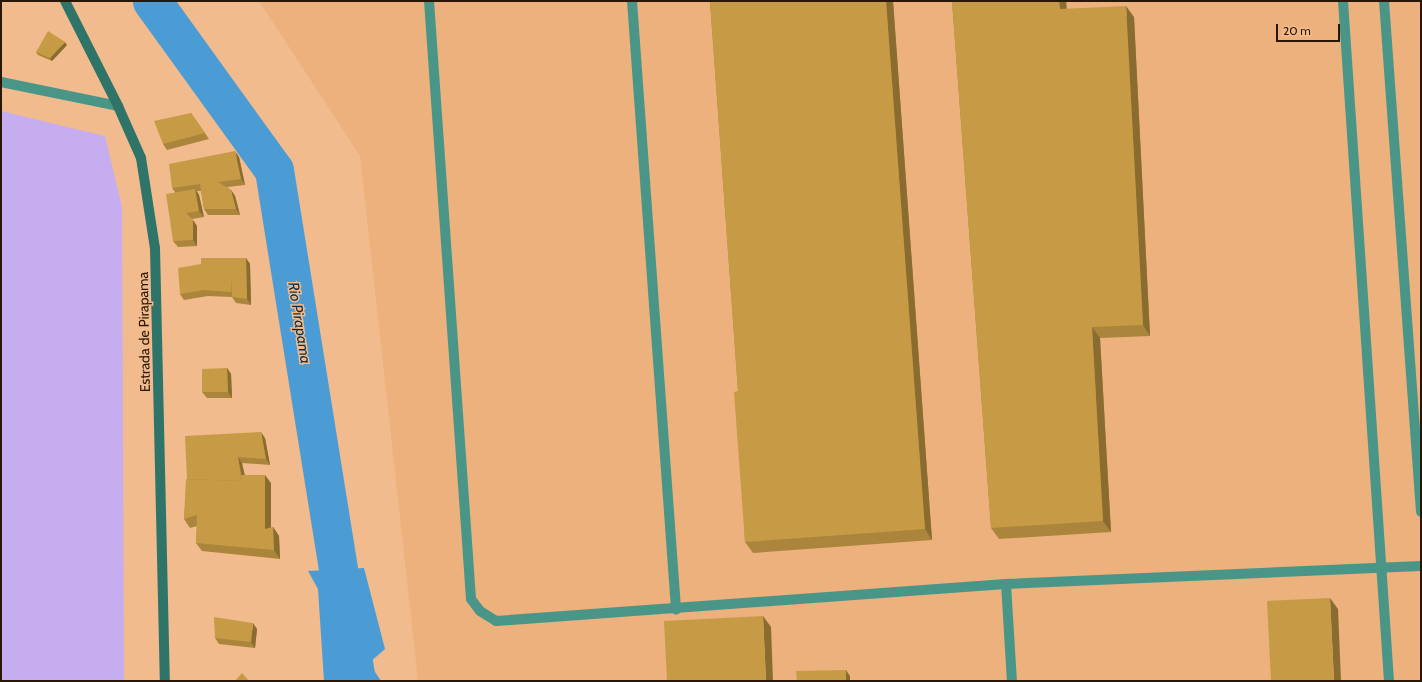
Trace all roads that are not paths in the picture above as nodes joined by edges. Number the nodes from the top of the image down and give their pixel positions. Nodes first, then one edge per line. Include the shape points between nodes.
1 (65, 1) edge
2 (429, 1) edge
3 (632, 1) edge
4 (1343, 1) edge
5 (1384, 1) edge
6 (1, 82) edge
7 (118, 106) junction
8 (1421, 512) edge
9 (1421, 566) edge
10 (1381, 568) junction
11 (1006, 584) junction
12 (676, 609) junction
13 (165, 681) edge
14 (1012, 681) edge
15 (1388, 681) edge

1 - 7 main road, Estrada de Pirapama
2 - 12 street via 471,599 480,611 496,621
3 - 12 street
4 - 10 street
5 - 8 street
6 - 7 street
7 - 13 main road, Estrada de Pirapama via 141,158 155,248
9 - 10 street
10 - 11 street
10 - 15 street
11 - 12 street
11 - 14 street

